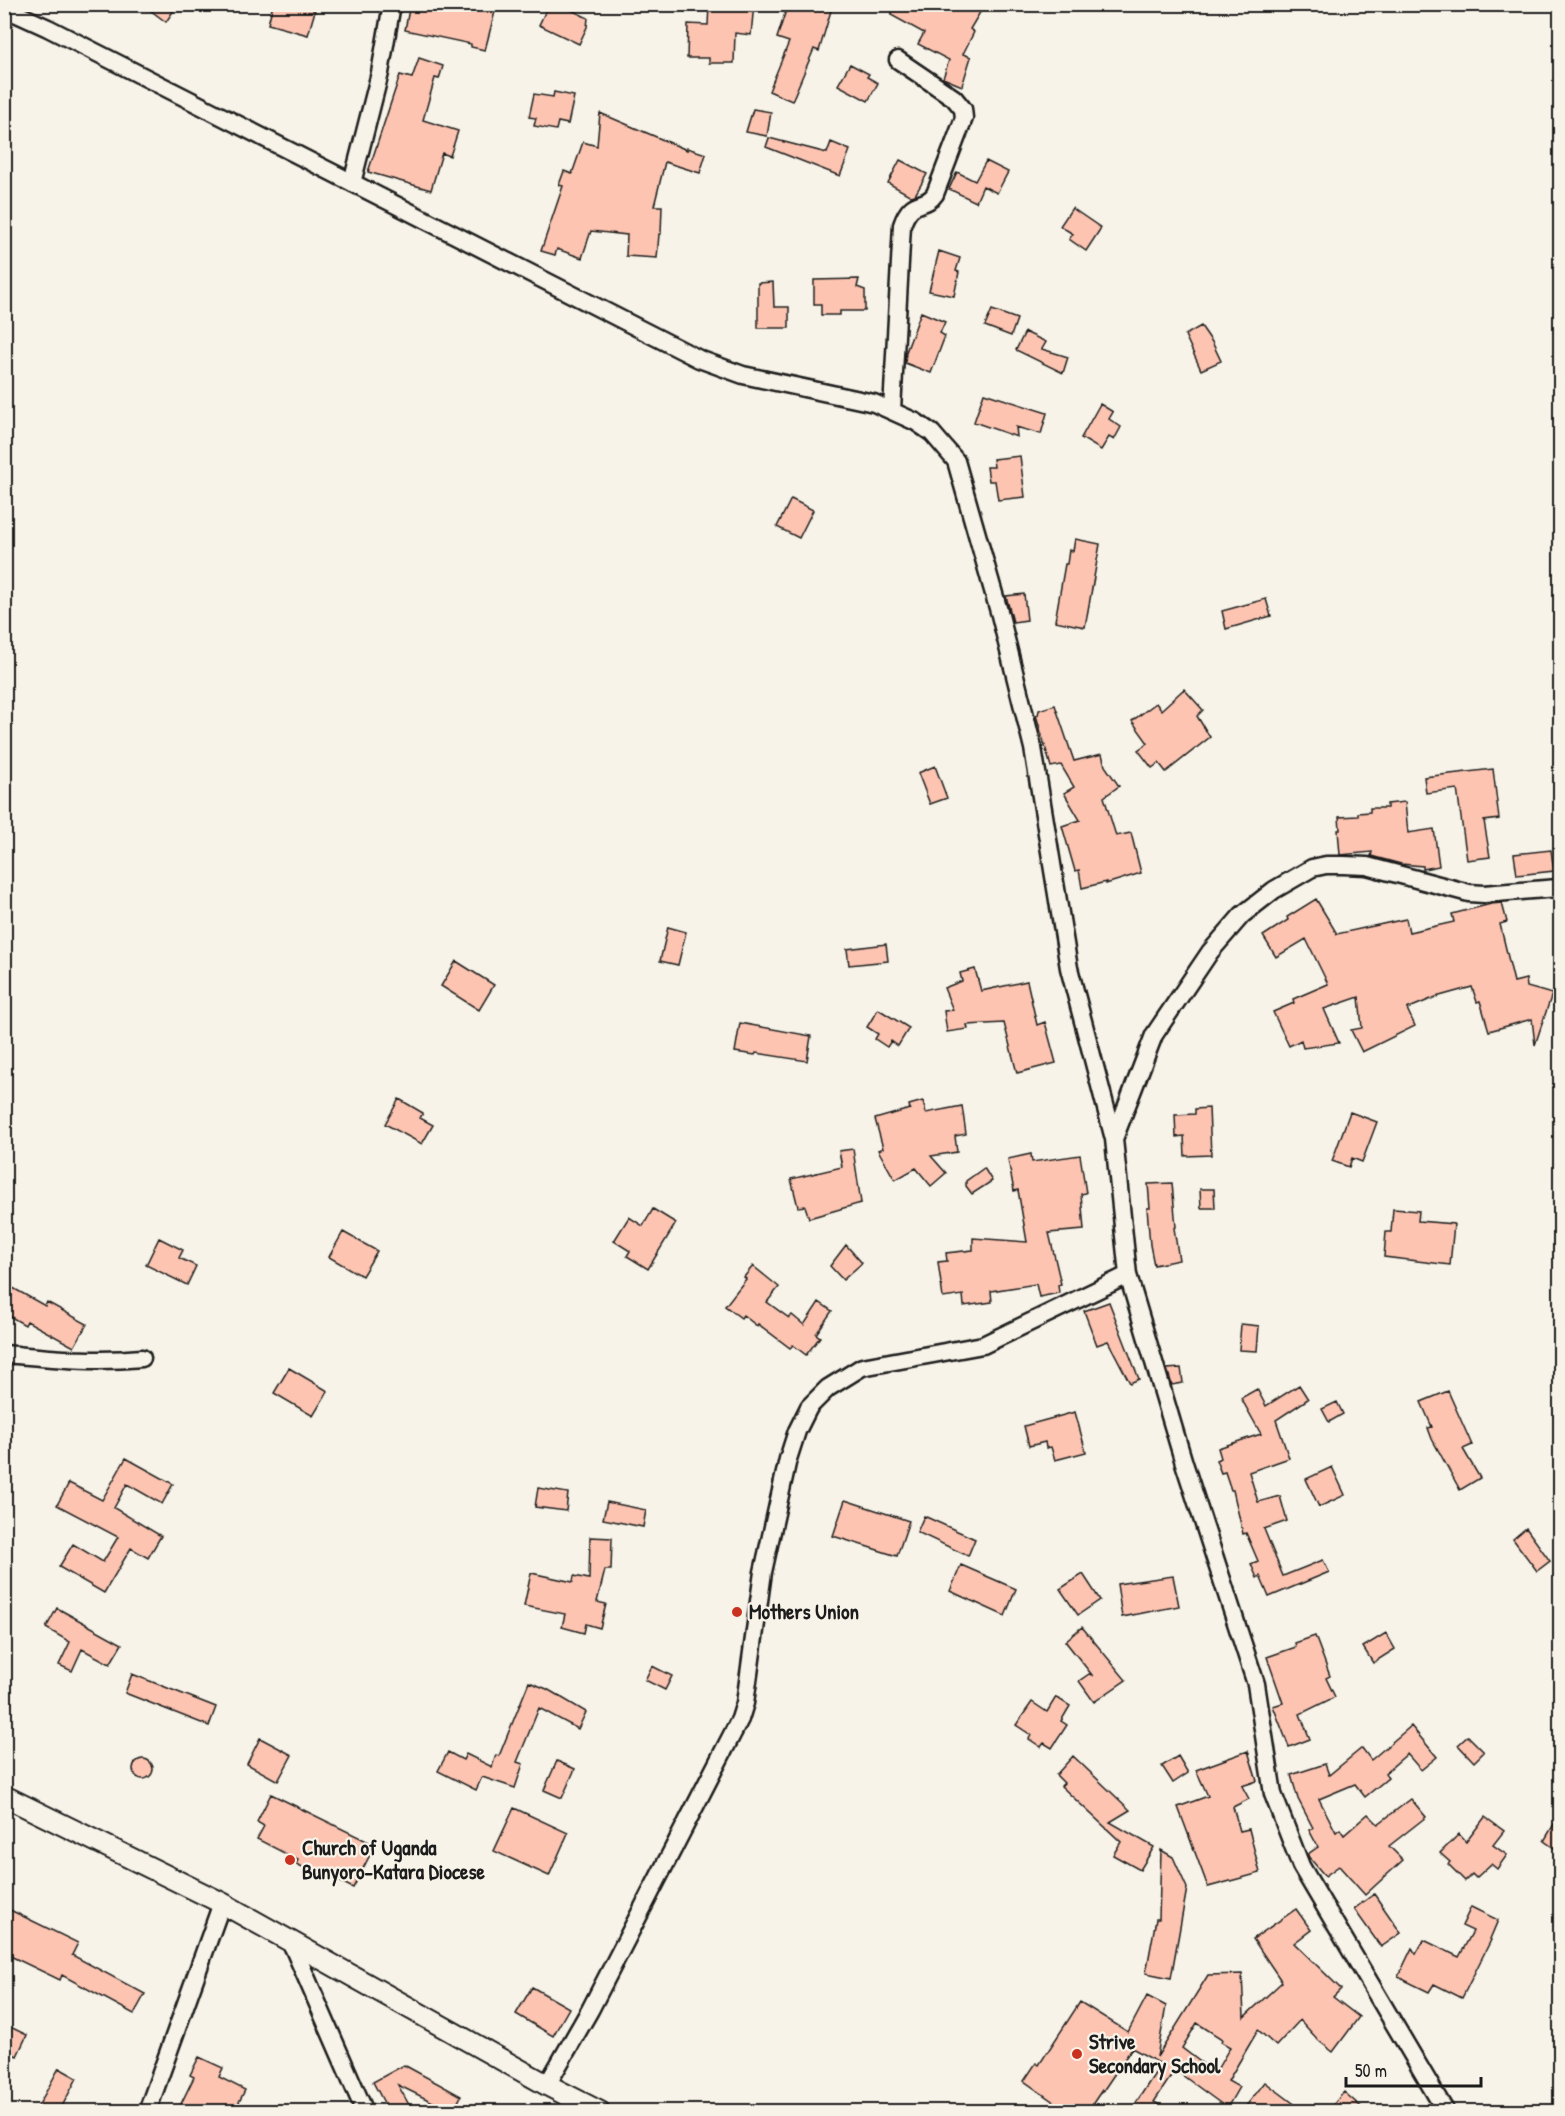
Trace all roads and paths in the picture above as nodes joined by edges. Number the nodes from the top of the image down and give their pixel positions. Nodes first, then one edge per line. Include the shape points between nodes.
1 (392, 4) edge
2 (4, 8) edge
3 (898, 60) dead end
4 (352, 183) junction
5 (892, 410) junction
6 (1557, 888) dead end
7 (1114, 1139) junction
8 (1128, 1275) junction
9 (4, 1354) edge
10 (141, 1358) dead end
11 (4, 1796) edge
12 (222, 1903) junction
13 (290, 1940) junction
14 (547, 2085) junction
15 (147, 2112) edge
16 (365, 2112) edge
17 (600, 2112) edge
18 (1446, 2112) edge

1 - 4 street via 380,73
2 - 4 street
3 - 5 street via 954,98 963,109 964,118 935,194 908,211 902,225
4 - 5 street via 699,359 743,375
5 - 7 street via 932,433 956,461 1000,615 1032,748 1069,968
6 - 7 street via 1469,893 1366,867 1343,864 1312,868 1242,915 1210,952 1154,1035
7 - 8 street
8 - 14 street via 983,1345 862,1367 828,1388 809,1407 796,1431 763,1572 740,1719 590,2010
8 - 18 street via 1187,1474 1256,1684 1273,1794 1301,1866
9 - 10 street via 82,1362
11 - 12 street
12 - 13 street
12 - 15 street
13 - 14 street
13 - 16 street
14 - 17 street

